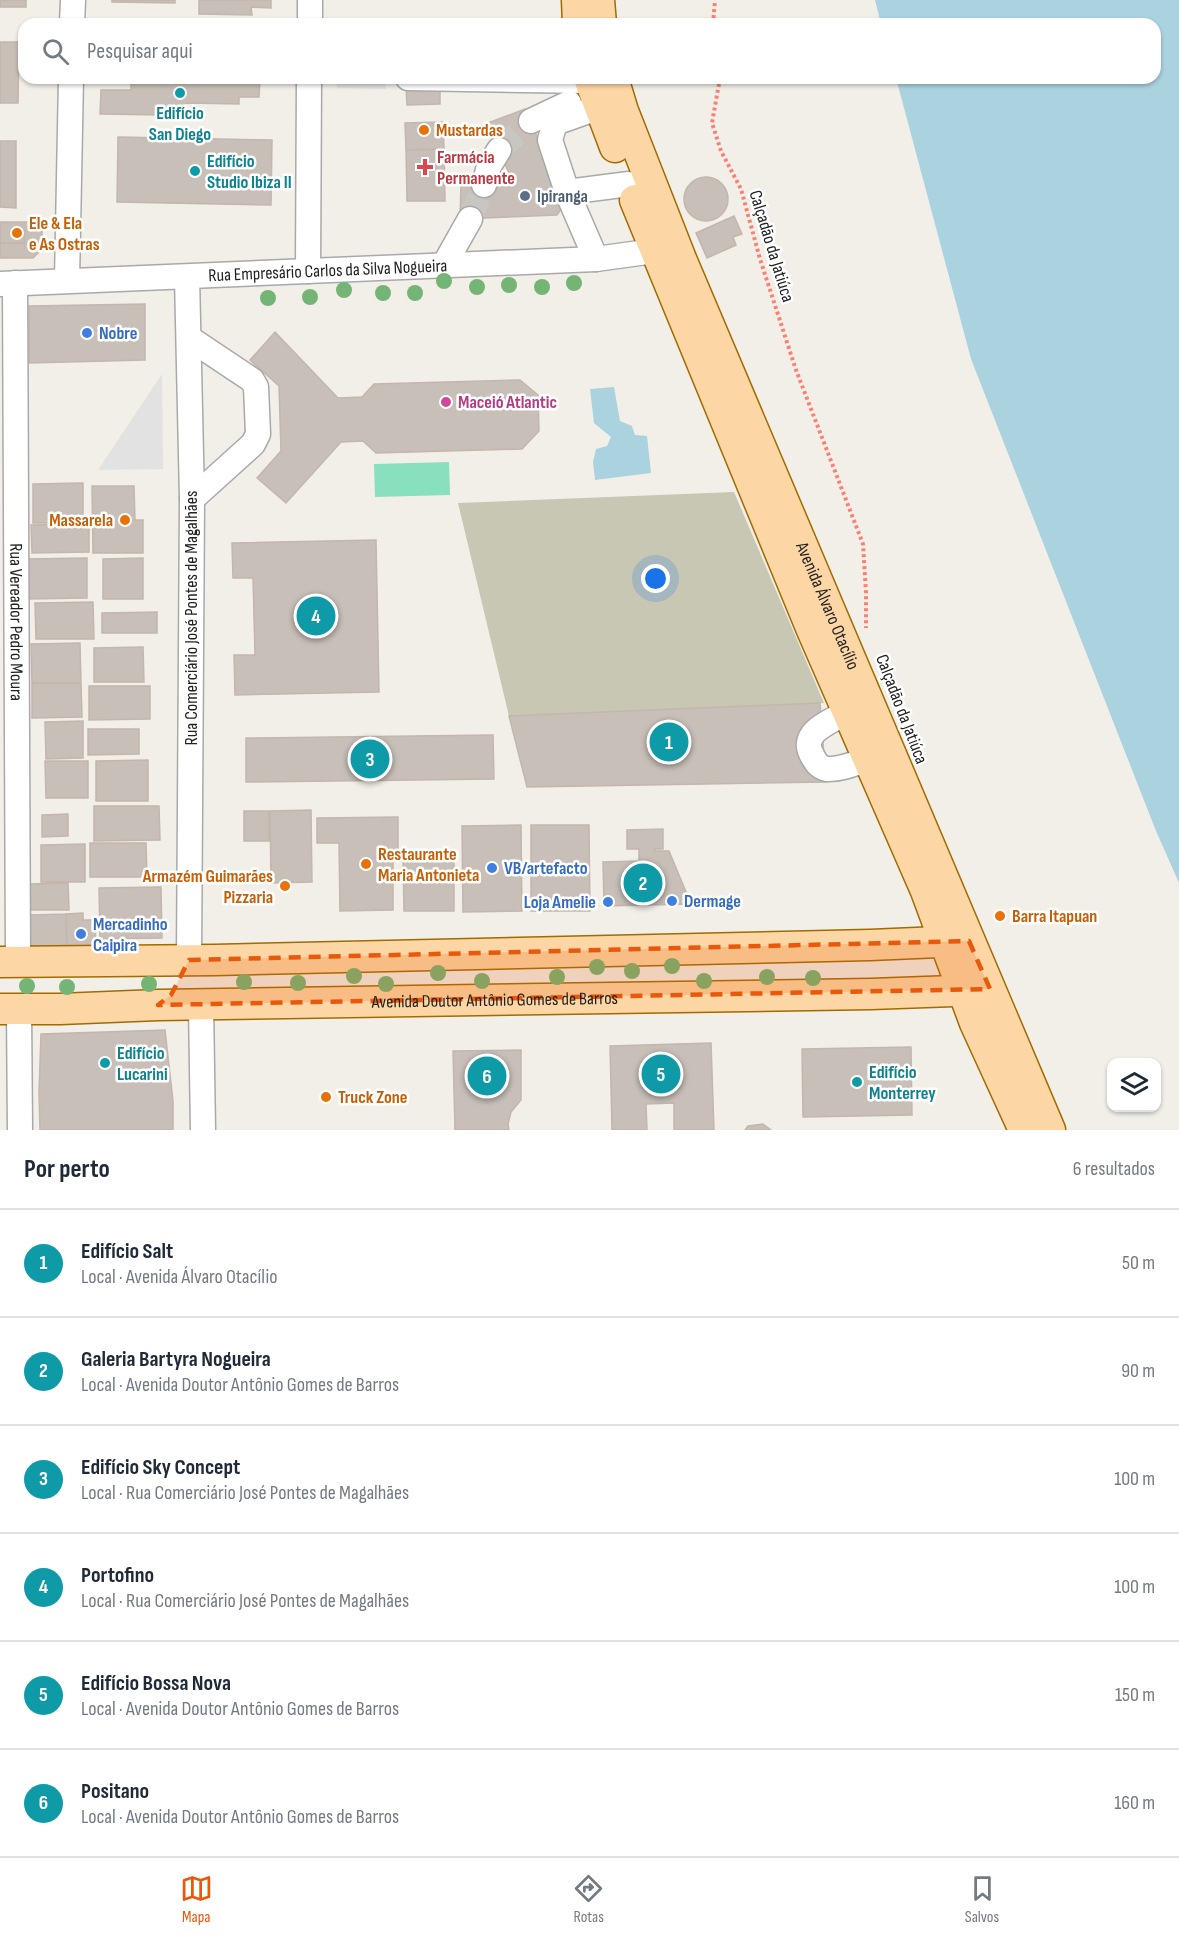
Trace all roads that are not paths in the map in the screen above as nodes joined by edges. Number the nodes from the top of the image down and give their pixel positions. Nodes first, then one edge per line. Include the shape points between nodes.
1 (73, 0) edge
2 (310, 0) edge
3 (577, 0) edge
4 (599, 0) edge
5 (72, 18) edge
6 (310, 18) edge
7 (578, 18) edge
8 (600, 18) edge
9 (71, 84) edge
10 (309, 84) edge
11 (534, 84) edge
12 (597, 87) edge
13 (531, 122) tunnel mouth
14 (499, 150) tunnel mouth
15 (629, 184) junction
16 (484, 185) tunnel mouth
17 (567, 192) junction
18 (470, 219) tunnel mouth
19 (654, 250) junction
20 (596, 259) junction
21 (444, 265) junction
22 (308, 271) junction
23 (187, 277) junction
24 (67, 280) junction
25 (7, 284) edge
26 (189, 338) junction
27 (192, 499) junction
28 (848, 712) junction
29 (868, 759) junction
30 (956, 942) junction
31 (870, 945) junction
32 (202, 960) junction
33 (9, 962) edge
34 (976, 990) junction
35 (871, 994) junction
36 (158, 1005) junction
37 (209, 1005) junction
38 (9, 1009) edge
39 (20, 1130) edge
40 (203, 1130) edge
41 (1024, 1130) edge
42 (1050, 1130) edge

1 - 5 street
2 - 6 street
3 - 7 main road
4 - 8 main road
9 - 24 street
10 - 22 street
11 - 12 street
12 - 13 street
12 - 15 main road, Avenida Álvaro Otacílio
12 - 17 street via 552,130 550,140
12 - 30 main road, Avenida Álvaro Otacílio via 623,111 681,259 831,610
14 - 16 street
15 - 17 street
15 - 19 main road, Avenida Álvaro Otacílio
17 - 20 street
18 - 21 street
19 - 20 street, Rua Empresário Carlos da Silva Nogueira
19 - 28 main road, Avenida Álvaro Otacílio
20 - 21 street, Rua Empresário Carlos da Silva Nogueira
21 - 22 street, Rua Empresário Carlos da Silva Nogueira
22 - 23 street, Rua Empresário Carlos da Silva Nogueira
23 - 24 street, Rua Empresário Carlos da Silva Nogueira
23 - 26 street, Rua Comerciário José Pontes de Magalhães
24 - 25 street, Rua Empresário Carlos da Silva Nogueira
25 - 33 street, Rua Vereador Pedro Moura
26 - 27 street, Rua Comerciário José Pontes de Magalhães
26 - 27 street via 252,380 256,387 258,434 253,444
27 - 32 street, Rua Comerciário José Pontes de Magalhães
28 - 29 main road, Avenida Álvaro Otacílio
28 - 29 street via 812,733 811,754 819,766 828,769
29 - 30 main road, Avenida Álvaro Otacílio via 926,891
30 - 31 main road
30 - 34 main road, Avenida Álvaro Otacílio
31 - 32 main road
31 - 35 main road
32 - 33 main road
32 - 36 main road
32 - 37 main road
34 - 35 main road, Avenida Doutor Antônio Gomes de Barros
34 - 41 main road, Avenida Álvaro Otacílio via 975,1023
34 - 42 main road, Avenida Álvaro Otacílio
35 - 37 main road, Avenida Doutor Antônio Gomes de Barros
36 - 37 main road, Avenida Doutor Antônio Gomes de Barros
36 - 38 main road, Avenida Doutor Antônio Gomes de Barros
37 - 40 street
38 - 39 street

